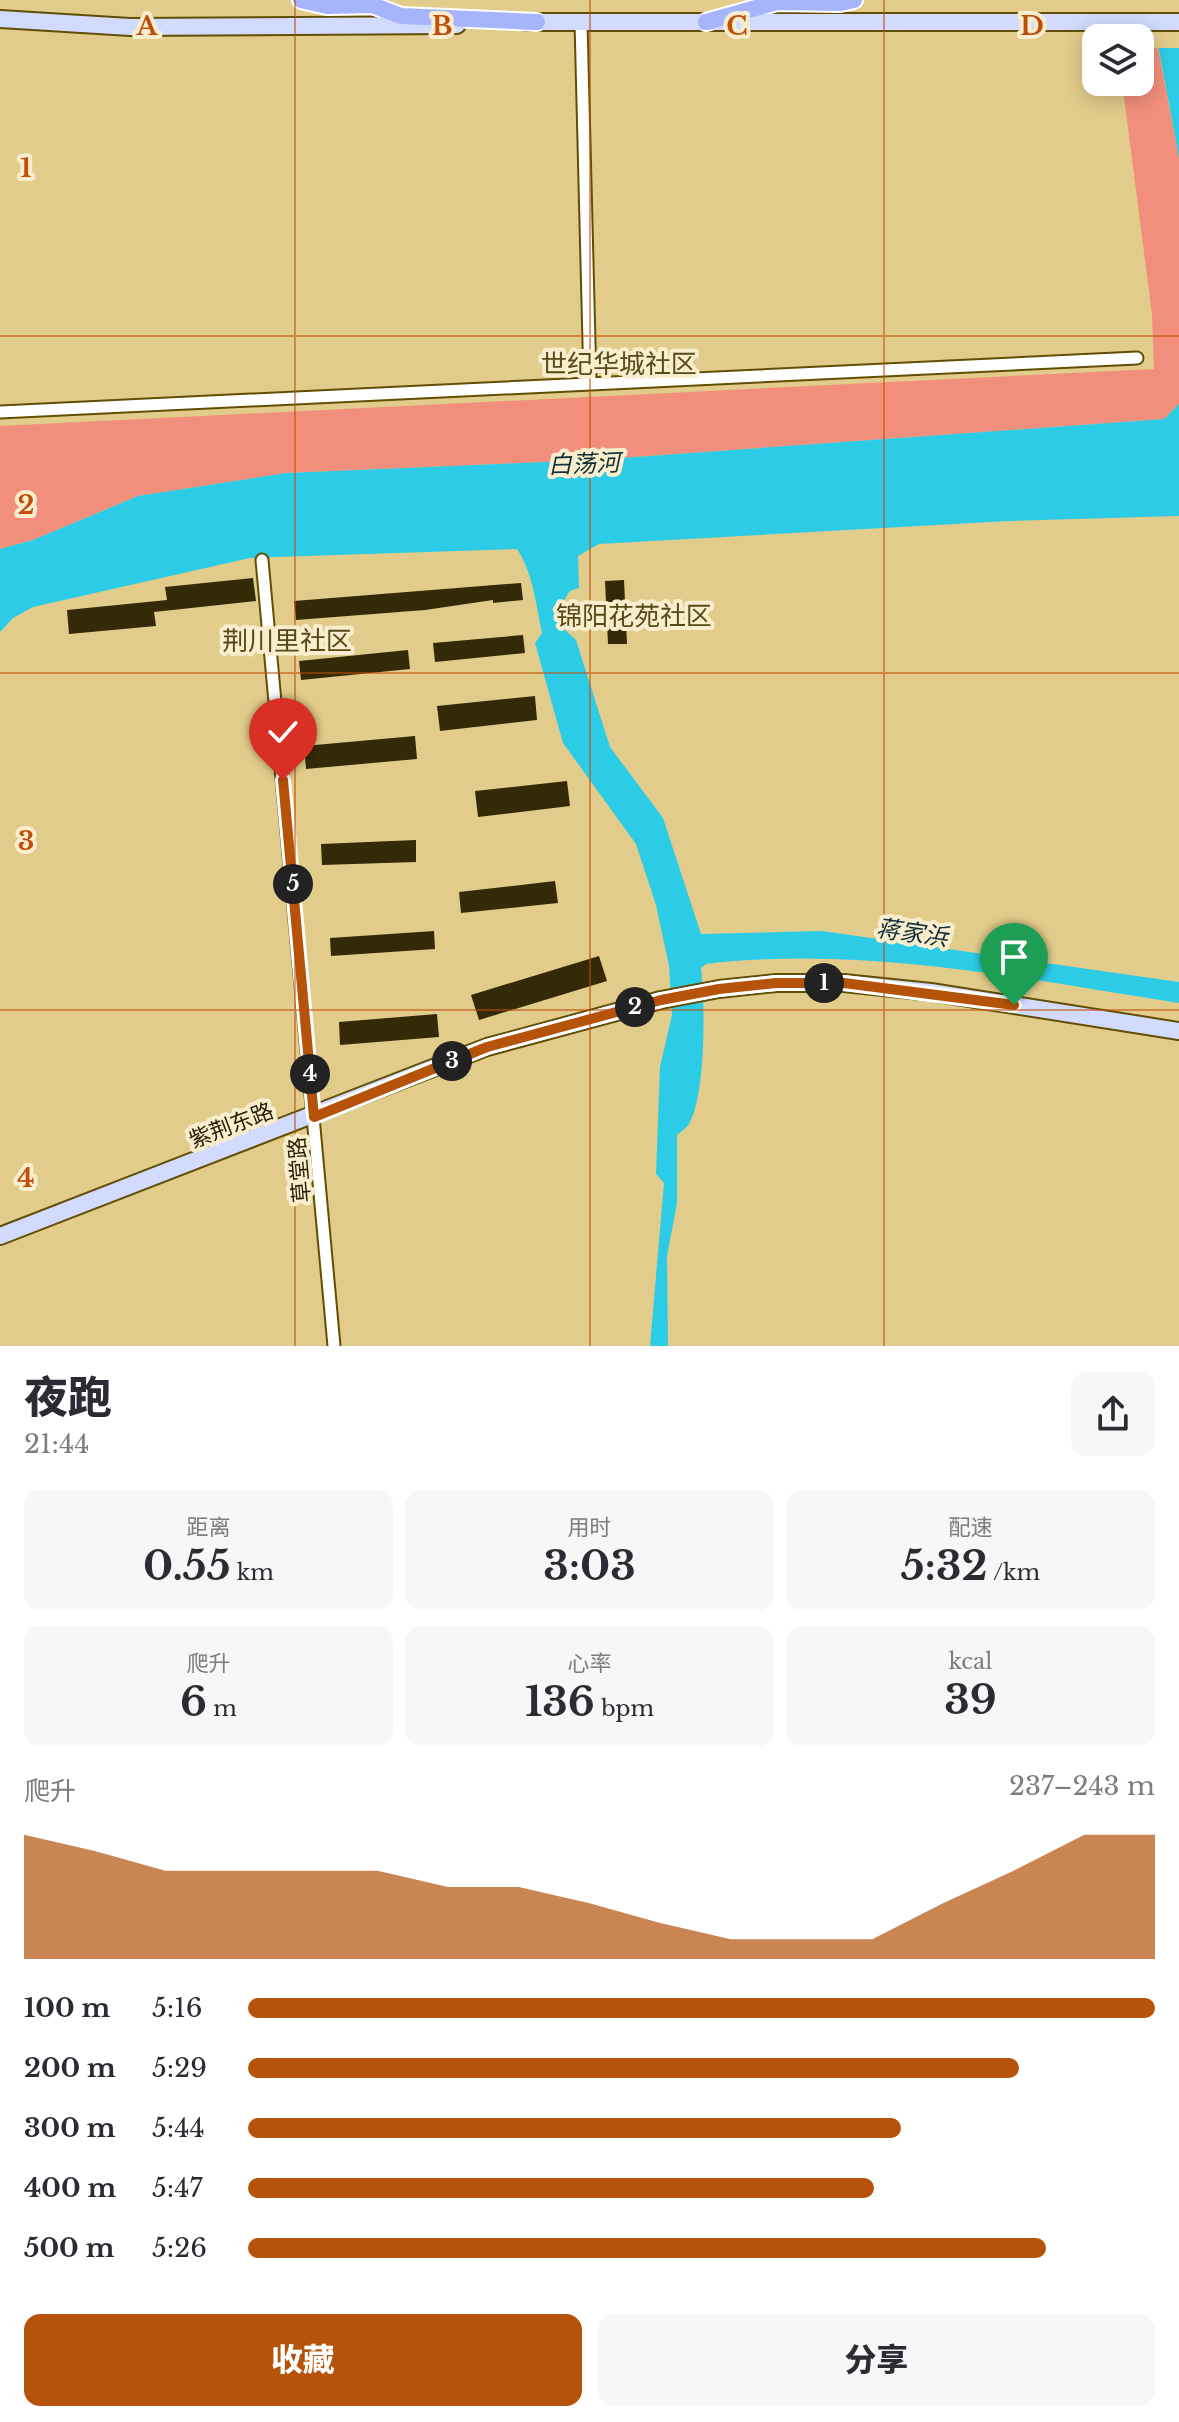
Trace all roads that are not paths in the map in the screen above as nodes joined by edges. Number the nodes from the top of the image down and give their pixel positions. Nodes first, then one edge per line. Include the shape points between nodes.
1 (301, 0) edge
2 (854, 0) edge
3 (0, 19) edge
4 (537, 22) junction
5 (581, 22) junction
6 (706, 22) junction
7 (1179, 22) edge
8 (1137, 358) dead end
9 (590, 383) junction
10 (0, 412) edge
11 (262, 560) dead end
12 (718, 986) junction
13 (1179, 1021) edge
14 (1179, 1031) edge
15 (314, 1113) junction
16 (0, 1226) edge
17 (0, 1236) edge
18 (334, 1346) edge

1 - 4 main road via 327,6 372,5 401,16
2 - 6 main road via 777,2
3 - 4 street via 130,27
4 - 5 street
5 - 6 street
5 - 9 street
6 - 7 street
8 - 9 street
9 - 10 street
11 - 15 street, 草堂路
12 - 13 street via 797,974 870,977
12 - 14 street via 844,983
12 - 15 street, 紫荆东路 via 660,997 487,1047
15 - 16 street, 紫荆东路
15 - 17 street, 紫荆东路
15 - 18 street, 草堂路

